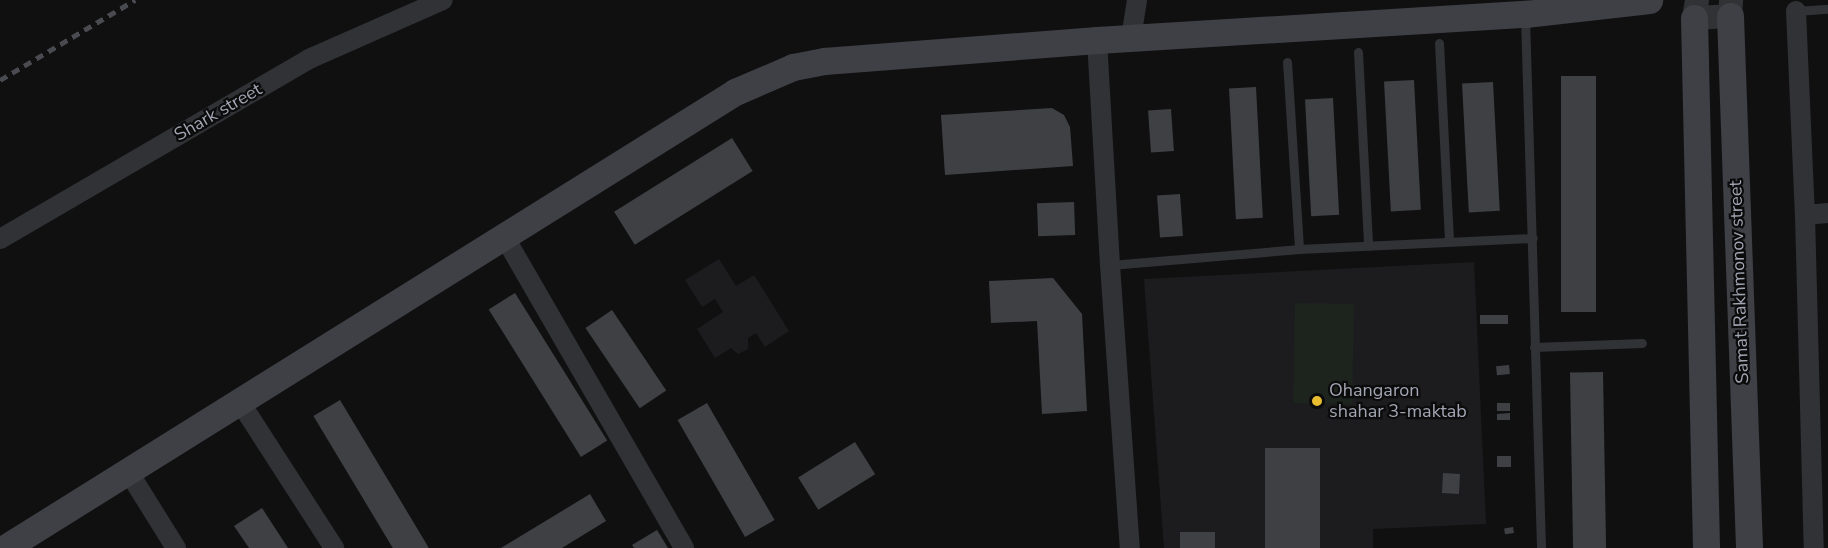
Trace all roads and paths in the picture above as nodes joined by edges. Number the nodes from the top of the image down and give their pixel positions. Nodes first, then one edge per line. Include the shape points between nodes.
1 (443, 0) edge
2 (1137, 0) edge
3 (1649, 0) edge
4 (1731, 8) edge
5 (1696, 9) edge
6 (1828, 9) edge
7 (1796, 11) joint
8 (1525, 14) junction
9 (1131, 38) junction
10 (1097, 40) junction
11 (1439, 43) dead end
12 (1359, 52) dead end
13 (1287, 62) dead end
14 (1828, 213) edge
15 (1806, 215) junction
16 (504, 236) junction
17 (1533, 237) junction
18 (0, 239) edge
19 (1449, 241) junction
20 (1368, 246) junction
21 (1299, 249) junction
22 (1110, 265) junction
23 (1642, 343) dead end
24 (1534, 347) junction
25 (240, 402) junction
26 (128, 471) junction
27 (4, 548) edge
28 (176, 548) edge
29 (334, 548) edge
30 (684, 548) edge
31 (1130, 548) edge
32 (1541, 548) edge
33 (1706, 548) edge
34 (1749, 548) edge
35 (1814, 548) edge

1 - 18 street, Shark street via 309,59
2 - 9 street
3 - 8 main road
4 - 5 street
4 - 34 main road, Samat Rakhmonov street
5 - 33 main road
6 - 7 lane
7 - 15 street
8 - 9 main road
8 - 17 lane
9 - 10 main road
10 - 16 main road via 824,61 793,67 735,92
10 - 22 street
11 - 19 lane
12 - 20 lane
13 - 21 lane
14 - 15 street
15 - 35 street
16 - 25 main road
16 - 30 street
17 - 19 lane
17 - 24 lane
19 - 20 lane
20 - 21 lane
21 - 22 lane
22 - 31 street
23 - 24 lane
24 - 32 lane
25 - 26 main road
25 - 29 street
26 - 27 main road
26 - 28 street

